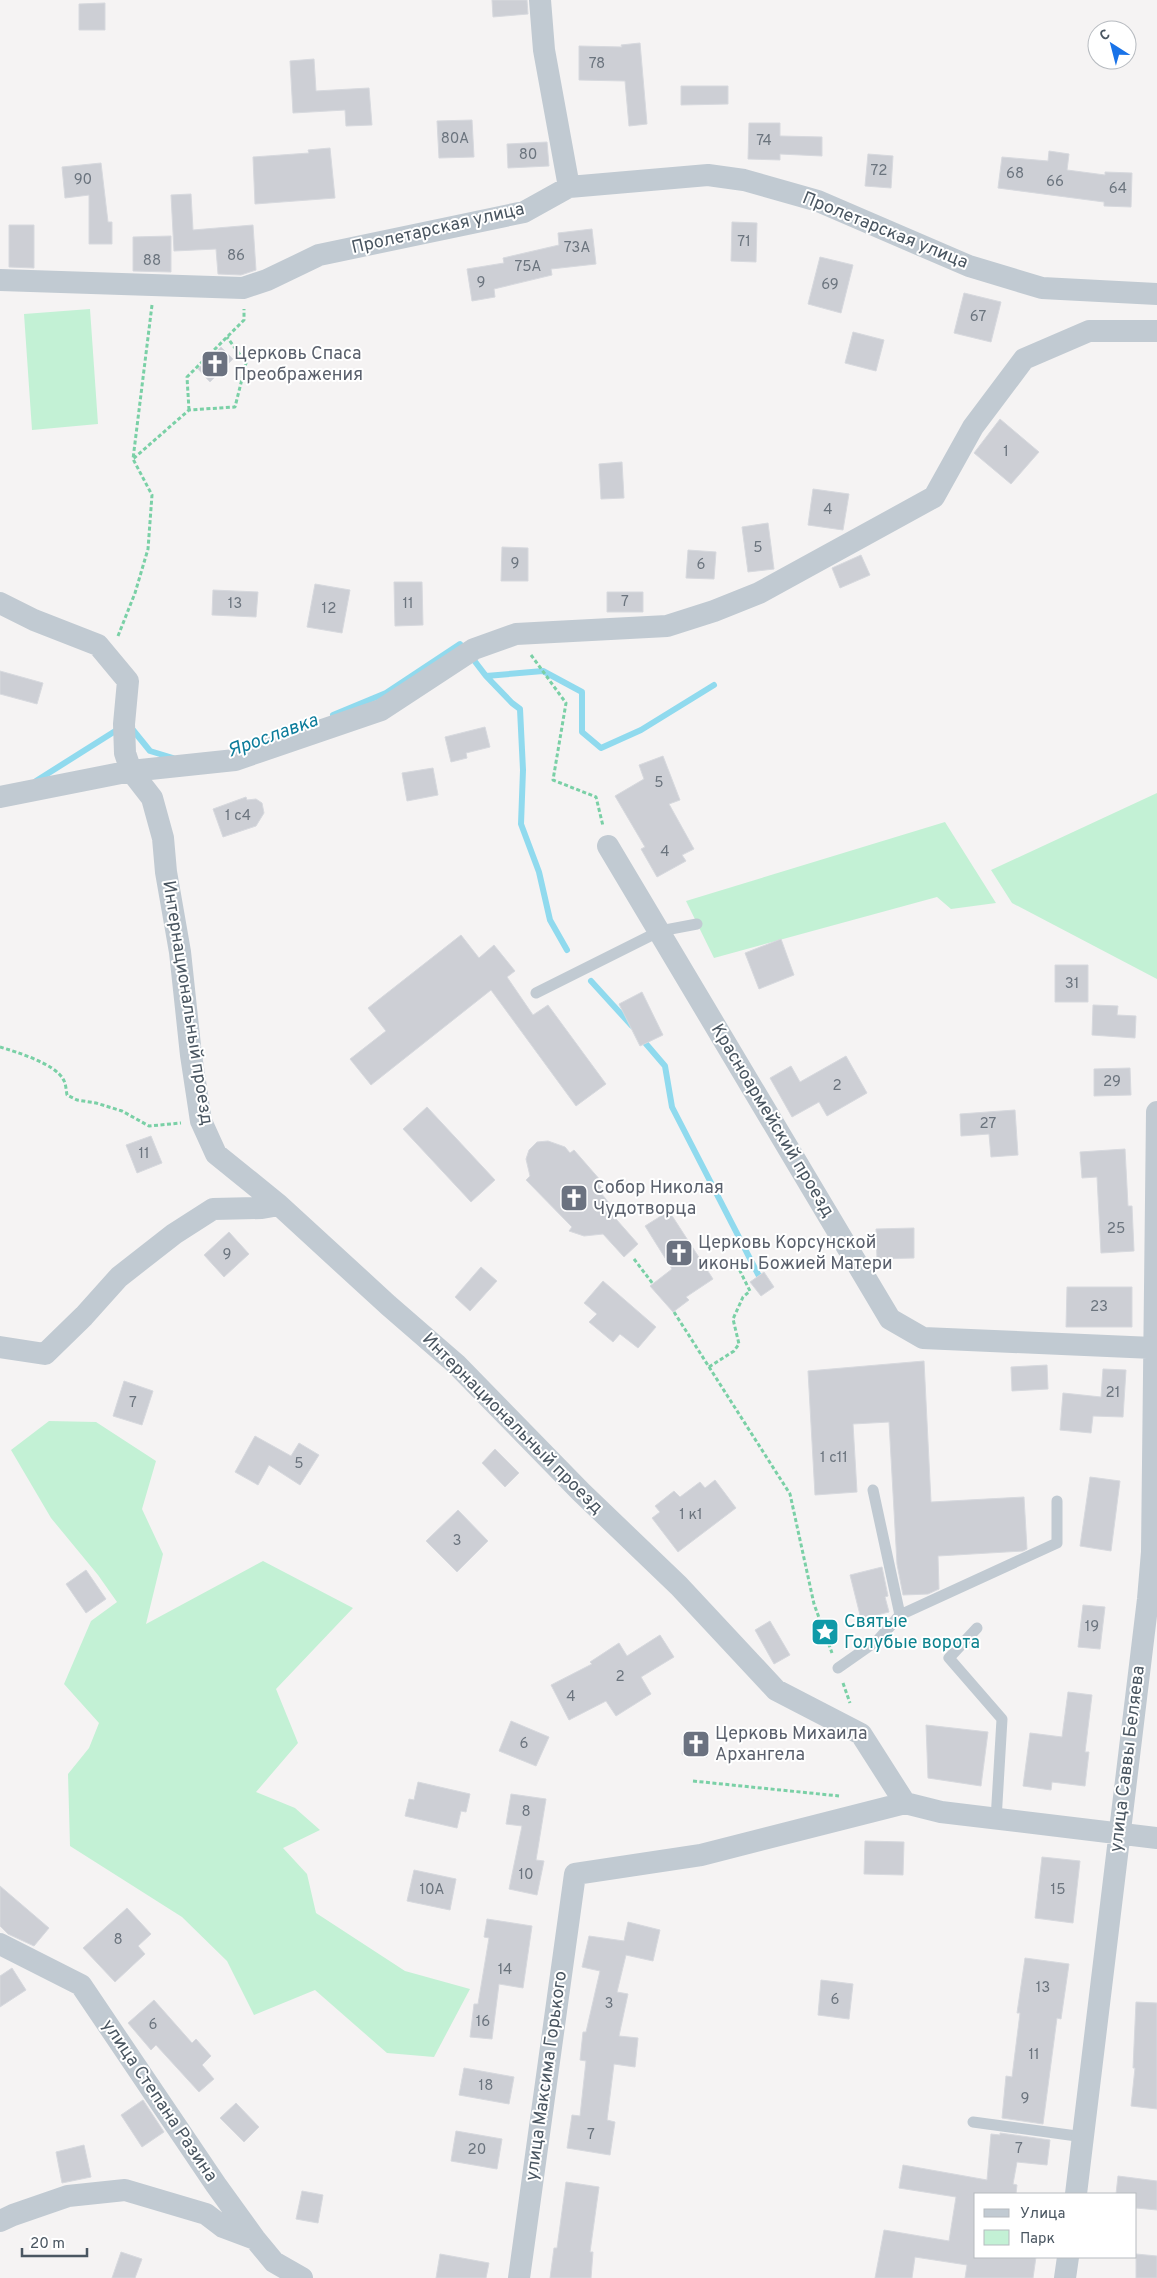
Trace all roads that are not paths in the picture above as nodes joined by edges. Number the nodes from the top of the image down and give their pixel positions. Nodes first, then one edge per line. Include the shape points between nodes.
1 (540, 0) edge
2 (569, 187) junction
3 (0, 280) edge
4 (1157, 294) edge
5 (1157, 331) edge
6 (0, 603) edge
7 (131, 771) junction
8 (0, 797) edge
9 (608, 846) road end
10 (697, 924) dead end
11 (660, 931) junction
12 (536, 993) dead end
13 (1157, 1112) edge
14 (279, 1205) junction
15 (0, 1347) edge
16 (1153, 1348) junction
17 (873, 1490) dead end
18 (1058, 1501) dead end
19 (900, 1616) junction
20 (977, 1628) dead end
21 (838, 1668) road end
22 (905, 1803) junction
23 (996, 1820) junction
24 (1118, 1835) junction
25 (1157, 1838) edge
26 (0, 1944) edge
27 (973, 2122) dead end
28 (1084, 2137) junction
29 (1076, 2193) edge
30 (0, 2221) edge
31 (255, 2239) junction
32 (1068, 2258) edge
33 (302, 2278) edge
34 (518, 2278) edge
35 (1065, 2278) edge

1 - 2 street via 544,50
2 - 3 street, Пролетарская улица via 524,212 319,255 243,288
2 - 4 street, Пролетарская улица via 708,176 744,180 818,201 969,266 1042,288
5 - 7 street via 1088,331 1024,359 972,427 934,497 759,593 667,626 516,634 474,649 381,710 235,760
6 - 7 street via 98,645 128,681 125,752
7 - 8 street
7 - 14 street, Интернациональный проезд via 152,798 163,838 201,1121 216,1154
9 - 11 street, Красноармейский проезд
10 - 11 lane
11 - 12 lane
11 - 16 street, Красноармейский проезд via 890,1319 923,1338
13 - 16 street, улица Саввы Беляева
14 - 15 street via 213,1208 119,1277 45,1354
14 - 22 street, Интернациональный проезд via 456,1364 581,1492 679,1586 776,1690 861,1734
16 - 24 street, улица Саввы Беляева via 1152,1552
17 - 19 lane
18 - 19 lane via 1057,1543
19 - 21 lane via 878,1640
20 - 23 lane via 949,1658 1002,1719
22 - 23 street
22 - 34 street, улица Максима Горького via 701,1855 575,1874
23 - 24 street
24 - 25 street
24 - 28 street, улица Саввы Беляева
26 - 31 street, улица Степана Разина via 82,1985
27 - 28 lane
28 - 29 street, улица Саввы Беляева
30 - 31 street via 68,2196 125,2190 206,2214 223,2227
31 - 33 street, улица Степана Разина via 274,2262
32 - 35 street

